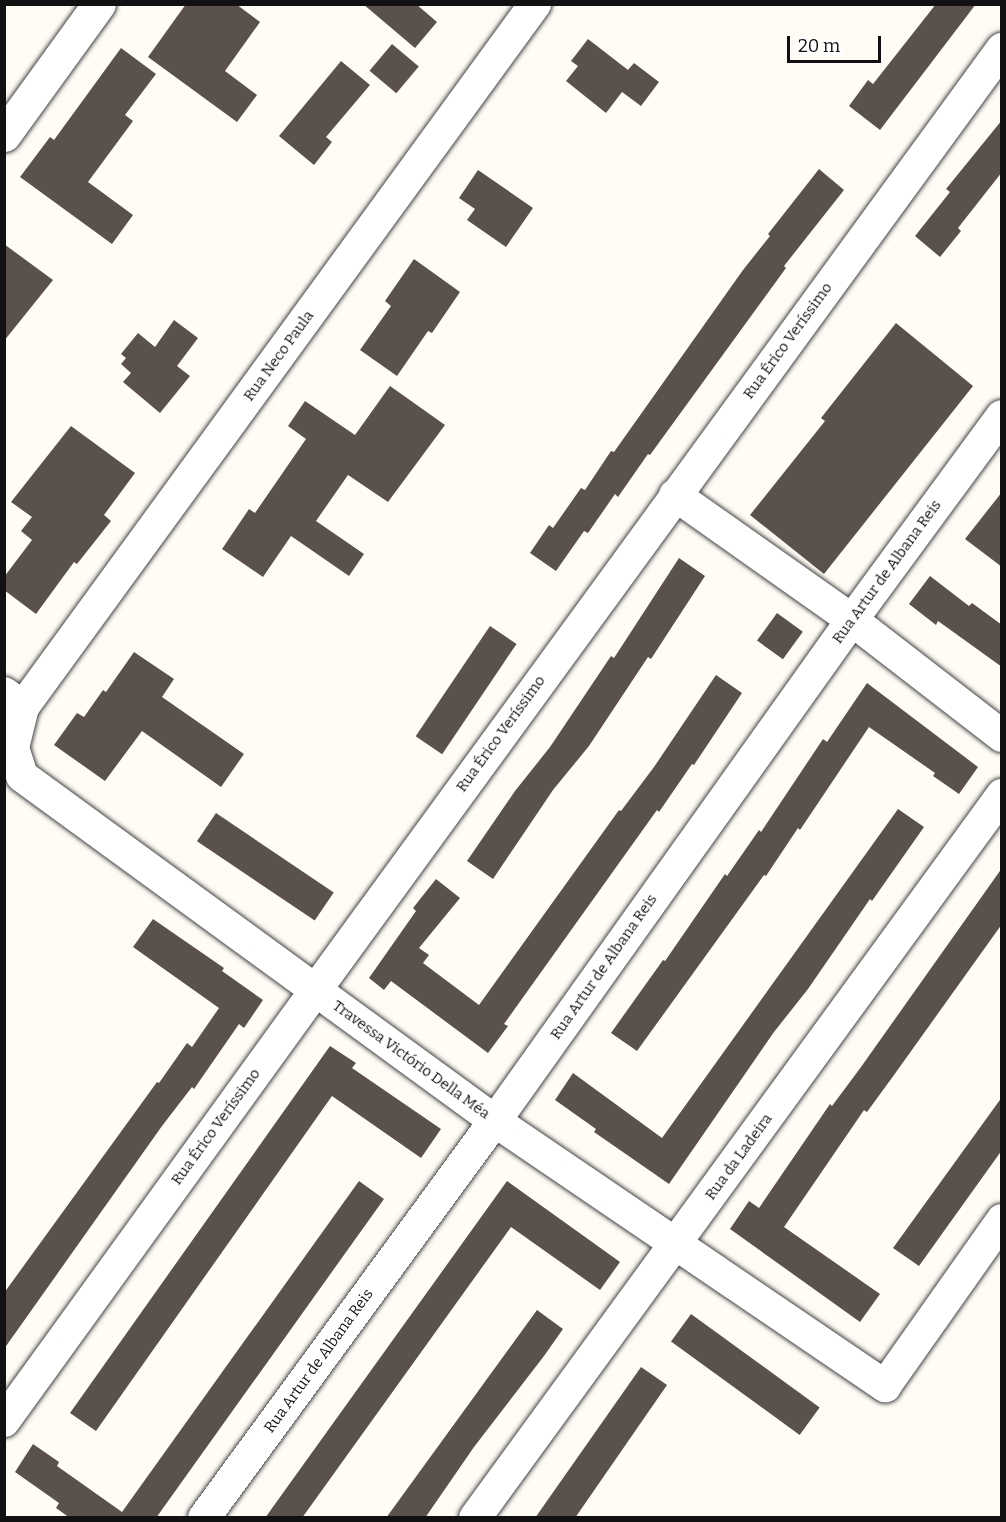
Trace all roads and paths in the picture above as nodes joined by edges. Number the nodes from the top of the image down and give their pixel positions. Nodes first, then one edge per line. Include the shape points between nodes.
1 (99, 4) edge
2 (535, 4) edge
3 (1002, 49) edge
4 (7, 125) edge
5 (1002, 416) edge
6 (675, 495) junction
7 (852, 620) junction
8 (14, 700) edge
9 (1002, 736) edge
10 (1002, 795) edge
11 (315, 991) junction
12 (495, 1121) junction
13 (1002, 1220) edge
14 (676, 1245) junction
15 (4, 1421) edge
16 (204, 1518) edge
17 (475, 1518) edge

1 - 4 street
2 - 8 street, Rua Neco Paula
3 - 6 street, Rua Érico Veríssimo
5 - 7 street, Rua Artur de Albana Reis
6 - 7 street
6 - 11 street, Rua Érico Veríssimo
7 - 9 street
7 - 12 street, Rua Artur de Albana Reis
8 - 11 street, Travessa Victório Della Méa via 14,748 22,776
10 - 14 street, Rua da Ladeira
11 - 12 street, Travessa Victório Della Méa
11 - 15 street, Rua Érico Veríssimo
12 - 14 street, Travessa Victório Della Méa
12 - 16 street, Rua Artur de Albana Reis
13 - 14 street, Travessa Victório Della Méa via 885,1386
14 - 17 street, Rua da Ladeira

